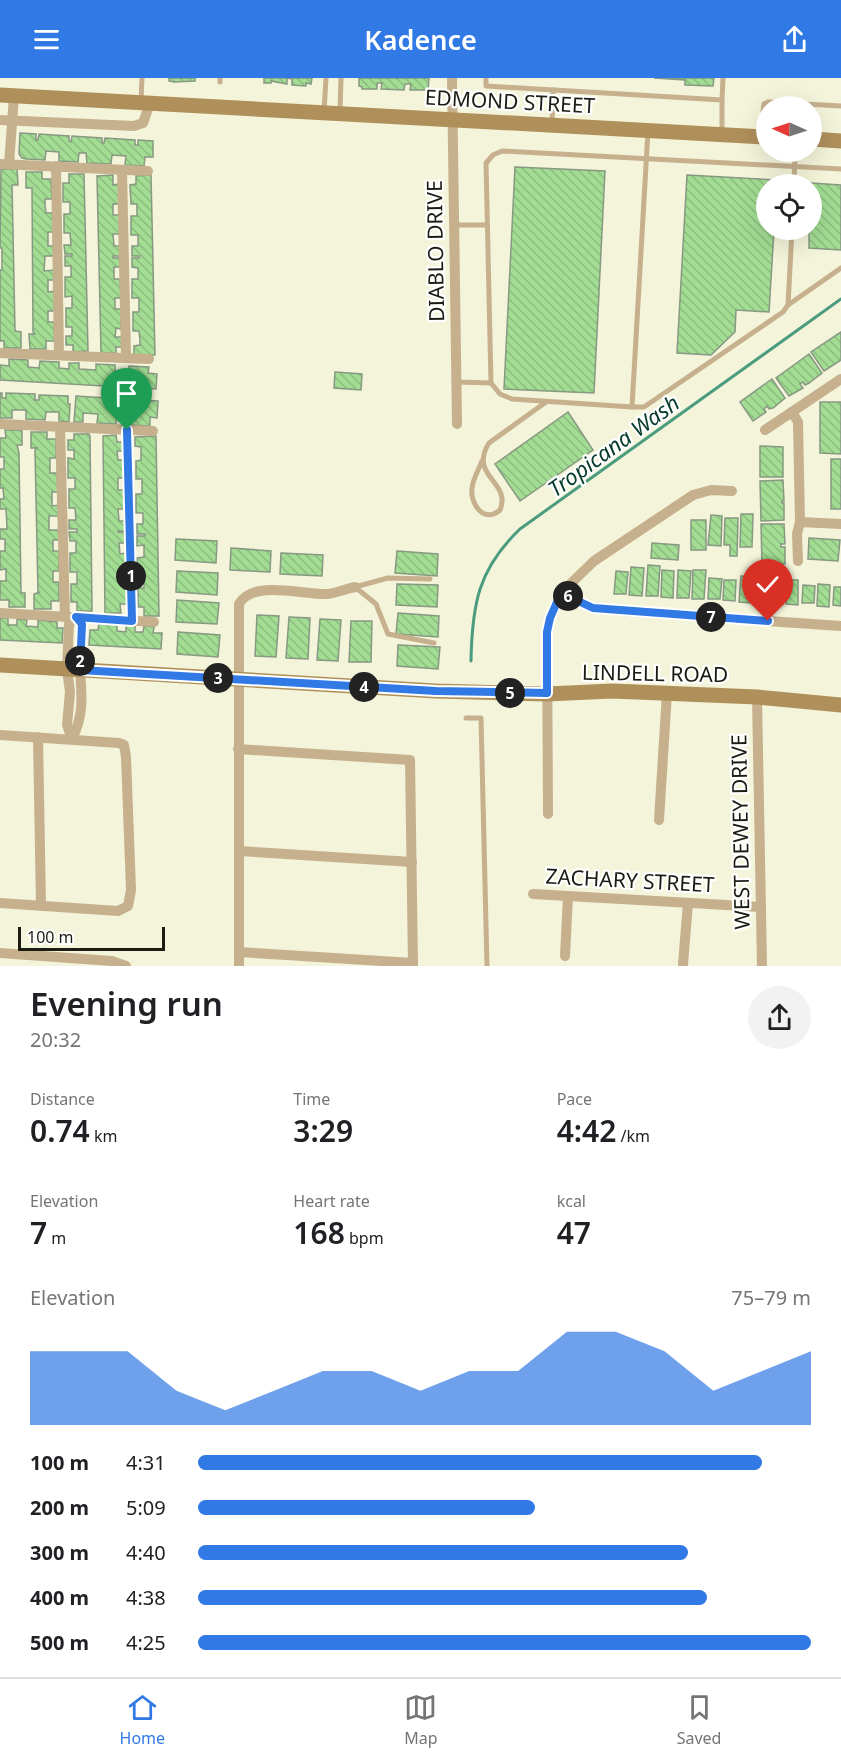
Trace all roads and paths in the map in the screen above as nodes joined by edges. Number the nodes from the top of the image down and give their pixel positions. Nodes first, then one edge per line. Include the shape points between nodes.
1 (142, 78) edge
2 (326, 78) edge
3 (341, 78) edge
4 (452, 78) edge
5 (486, 78) edge
6 (723, 78) edge
7 (554, 90) junction
8 (7, 96) edge
9 (722, 100) junction
10 (146, 103) junction
11 (822, 105) edge
12 (841, 106) edge
13 (324, 113) junction
14 (340, 114) junction
15 (453, 119) junction
16 (0, 120) edge
17 (12, 120) junction
18 (552, 125) junction
19 (648, 130) junction
20 (722, 134) junction
21 (756, 136) edge
22 (822, 140) edge
23 (841, 141) edge
24 (646, 158) junction
25 (794, 162) edge
26 (5, 164) edge
27 (56, 166) junction
28 (794, 167) junction
29 (841, 169) edge
30 (122, 170) junction
31 (148, 171) dead end
32 (794, 174) edge
33 (455, 225) junction
34 (487, 225) junction
35 (791, 240) edge
36 (841, 268) edge
37 (788, 304) junction
38 (0, 353) edge
39 (59, 355) junction
40 (126, 358) junction
41 (149, 359) dead end
42 (841, 378) edge
43 (457, 382) junction
44 (491, 383) junction
45 (546, 402) junction
46 (632, 407) junction
47 (792, 412) junction
48 (0, 424) edge
49 (457, 424) dead end
50 (60, 427) junction
51 (127, 430) junction
52 (765, 430) dead end
53 (153, 431) dead end
54 (482, 461) junction
55 (732, 491) dead end
56 (800, 522) junction
57 (841, 525) edge
58 (798, 561) dead end
59 (430, 579) dead end
60 (355, 587) junction
61 (561, 593) junction
62 (0, 613) edge
63 (70, 617) junction
64 (132, 621) junction
65 (154, 622) dead end
66 (841, 626) edge
67 (434, 643) dead end
68 (0, 665) edge
69 (74, 669) junction
70 (237, 679) junction
71 (547, 693) junction
72 (667, 693) junction
73 (757, 697) junction
74 (841, 705) edge
75 (465, 718) dead end
76 (0, 735) edge
77 (38, 737) junction
78 (72, 739) junction
79 (238, 750) junction
80 (548, 814) dead end
81 (659, 820) dead end
82 (239, 851) junction
83 (412, 862) junction
84 (532, 894) dead end
85 (568, 896) junction
86 (0, 903) edge
87 (688, 903) junction
88 (40, 906) junction
89 (761, 907) junction
90 (239, 952) junction
91 (0, 953) edge
92 (566, 956) dead end
93 (413, 964) edge
94 (683, 964) dead end
95 (125, 965) edge
96 (239, 966) edge
97 (487, 966) edge
98 (762, 966) edge

1 - 10 lane
2 - 13 lane
3 - 14 lane
4 - 15 street, DIABLO DRIVE
5 - 7 lane via 486,86
6 - 9 lane
7 - 9 lane
7 - 18 lane
8 - 10 street, EDMOND STREET
8 - 17 street
9 - 20 lane
10 - 13 street, EDMOND STREET
10 - 17 street via 143,123 135,126
11 - 12 lane
13 - 14 street, EDMOND STREET
14 - 15 street, EDMOND STREET
15 - 18 street, EDMOND STREET
15 - 33 street, DIABLO DRIVE
16 - 17 street
17 - 26 street
18 - 19 street, EDMOND STREET
19 - 20 street, EDMOND STREET
19 - 24 lane
20 - 21 street, EDMOND STREET
22 - 23 street
24 - 28 lane
24 - 34 lane via 502,151 486,163
24 - 46 lane
25 - 28 lane
26 - 27 street
27 - 30 street
27 - 39 street
28 - 29 lane
28 - 32 lane
30 - 31 street
30 - 40 street
33 - 34 lane
33 - 43 street, DIABLO DRIVE
34 - 44 lane
35 - 37 lane
36 - 37 lane
37 - 46 lane via 783,312 644,406
38 - 39 street
39 - 40 street
40 - 41 street
42 - 47 street
43 - 44 lane
43 - 49 street, DIABLO DRIVE
44 - 45 lane via 500,394 512,399
45 - 46 lane
45 - 54 lane via 489,443
47 - 52 street
47 - 56 street via 798,422
48 - 50 street
50 - 51 street
50 - 63 street
51 - 53 street
51 - 64 street
54 - 54 lane via 502,498 500,510 491,515 477,509 472,493
55 - 61 street via 711,490 693,495 594,561
56 - 57 street
56 - 58 street
59 - 60 lane via 388,578
60 - 67 lane via 376,604 388,634
60 - 70 street via 328,594 261,590 243,597 239,604
61 - 66 street via 593,608
61 - 71 street via 547,632
62 - 63 street
63 - 64 street
63 - 69 street via 82,624
64 - 65 street
68 - 69 street, LINDELL ROAD
69 - 70 street, LINDELL ROAD
69 - 78 street via 82,693 80,724
70 - 71 street, LINDELL ROAD via 463,693
70 - 79 street
71 - 72 street, LINDELL ROAD
71 - 80 street
72 - 73 street, LINDELL ROAD
72 - 81 street
73 - 74 street, LINDELL ROAD
73 - 89 street, WEST DEWEY DRIVE
75 - 97 lane via 480,718
76 - 77 street
77 - 78 street
77 - 88 street
78 - 88 street via 124,745 131,890 128,906 118,911
79 - 82 street
79 - 83 street via 410,760
82 - 83 street
82 - 90 street
83 - 93 street
84 - 85 street, ZACHARY STREET
85 - 87 street, ZACHARY STREET
85 - 92 street
86 - 88 street
87 - 89 street, ZACHARY STREET
87 - 94 street
89 - 98 street, WEST DEWEY DRIVE
90 - 93 street
90 - 96 street
91 - 95 street

